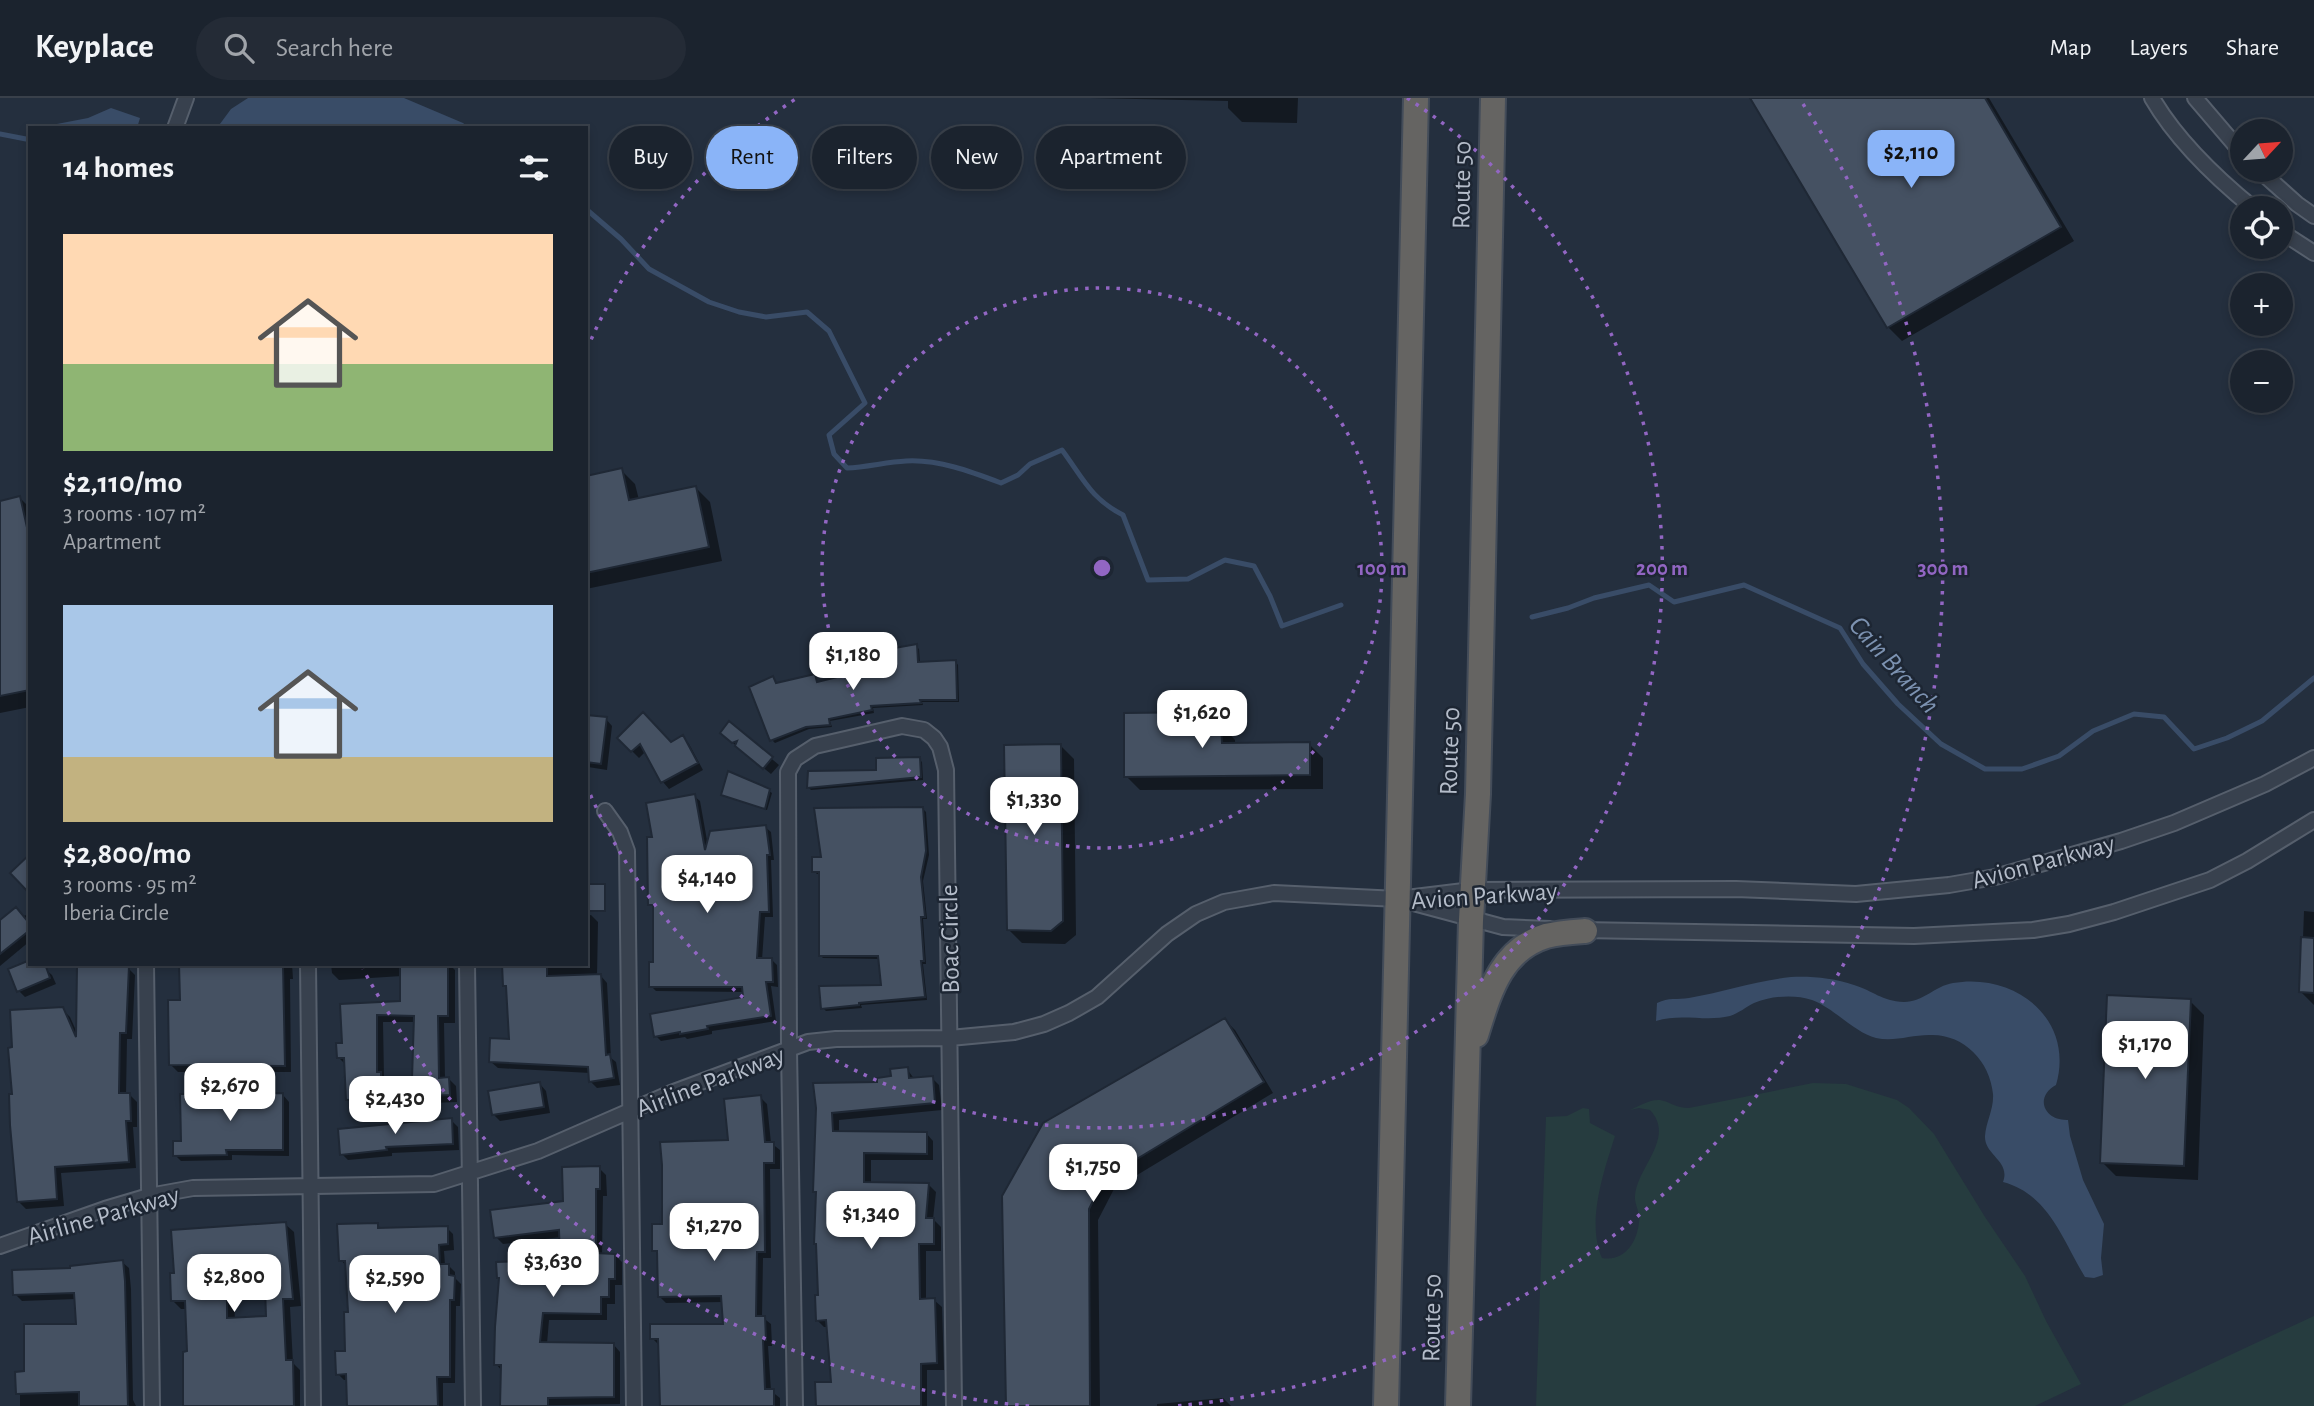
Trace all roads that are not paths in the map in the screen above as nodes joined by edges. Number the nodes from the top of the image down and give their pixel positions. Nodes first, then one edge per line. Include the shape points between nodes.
1 (187, 98) edge
2 (1416, 98) edge
3 (1493, 98) edge
4 (2152, 98) edge
5 (2195, 98) edge
6 (176, 126) edge
7 (2230, 139) edge
8 (2272, 182) edge
9 (2238, 196) edge
10 (2314, 216) edge
11 (2293, 239) edge
12 (2314, 253) edge
13 (2314, 758) edge
14 (605, 811) dead end
15 (2314, 820) edge
16 (1472, 890) junction
17 (1398, 899) junction
18 (1471, 920) junction
19 (1585, 930) junction
20 (146, 966) edge
21 (308, 966) edge
22 (467, 966) edge
23 (950, 1038) junction
24 (789, 1050) junction
25 (1466, 1062) junction
26 (631, 1111) junction
27 (470, 1172) junction
28 (310, 1187) junction
29 (149, 1196) junction
30 (0, 1246) edge
31 (152, 1406) edge
32 (313, 1406) edge
33 (473, 1406) edge
34 (634, 1406) edge
35 (795, 1406) edge
36 (954, 1406) edge
37 (1385, 1406) edge
38 (1458, 1406) edge

1 - 6 street
2 - 17 highway, Route 50
3 - 16 highway, Route 50
4 - 9 street via 2216,178
5 - 7 street
8 - 10 street
11 - 12 street
13 - 16 street, Avion Parkway via 2221,804 2132,838 1949,885 1856,894 1735,889
14 - 26 street via 627,851
15 - 19 street, Avion Parkway via 2210,880 2114,912 2034,930 1914,936
16 - 17 street, Avion Parkway
16 - 18 highway, Route 50
17 - 18 street, Avion Parkway
17 - 23 street, Airline Parkway via 1274,893 1224,902 1167,934 1097,997 1069,1013 1014,1032
17 - 37 highway, Route 50
18 - 19 street, Avion Parkway via 1503,927
18 - 25 highway, Route 50
19 - 25 highway via 1526,944 1500,971
20 - 29 street
21 - 28 street
22 - 27 street
23 - 24 street, Airline Parkway via 836,1039
23 - 24 street, Boac Circle via 946,770 934,738 924,730 902,726 815,746 795,759 788,772
23 - 36 street, Boac Circle
24 - 26 street, Airline Parkway
24 - 35 street, Boac Circle
25 - 38 highway, Route 50
26 - 27 street, Airline Parkway via 538,1152
26 - 34 street
27 - 28 street, Airline Parkway via 434,1184
27 - 33 street
28 - 29 street, Airline Parkway via 193,1188
28 - 32 street
29 - 30 street, Airline Parkway
29 - 31 street

